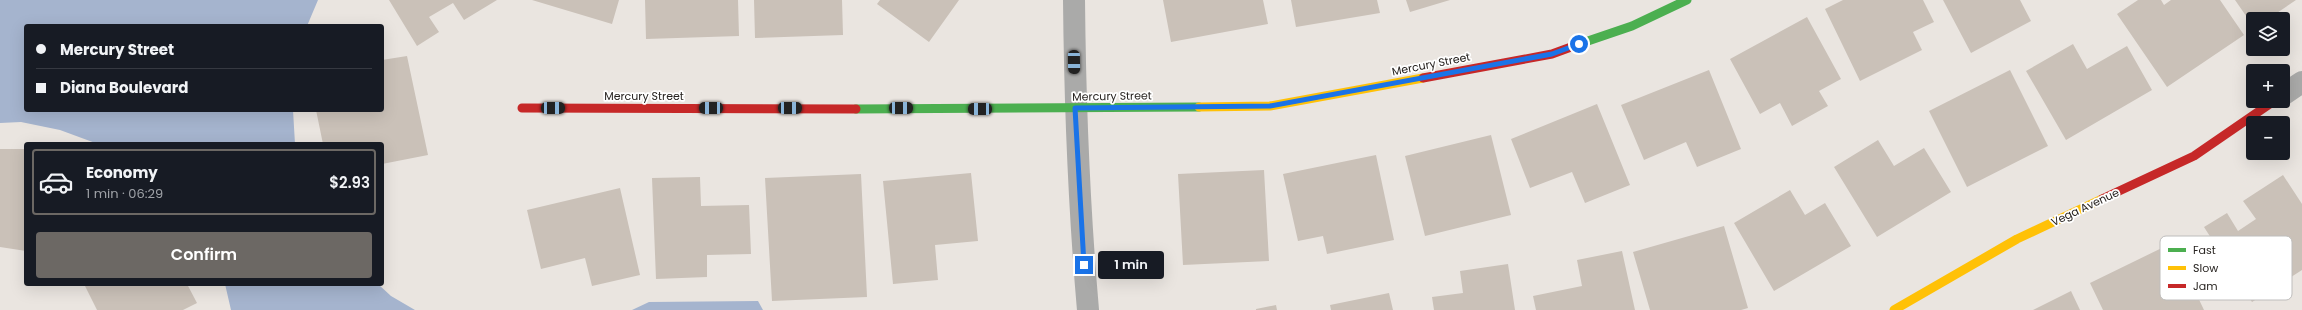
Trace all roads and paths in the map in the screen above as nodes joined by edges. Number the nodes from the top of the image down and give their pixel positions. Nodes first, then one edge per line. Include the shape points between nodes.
1 (1074, 0) edge
2 (1687, 0) edge
3 (2302, 82) edge
4 (2290, 90) edge
5 (522, 108) dead end
6 (1075, 108) junction
7 (2264, 108) edge
8 (1088, 310) edge
9 (1894, 310) edge

1 - 6 street
2 - 6 street, Mercury Street via 1632,26 1552,54 1278,105
3 - 4 street
5 - 6 street, Mercury Street
6 - 8 street via 1079,206
7 - 9 street, Vega Avenue via 2194,156 2017,239

